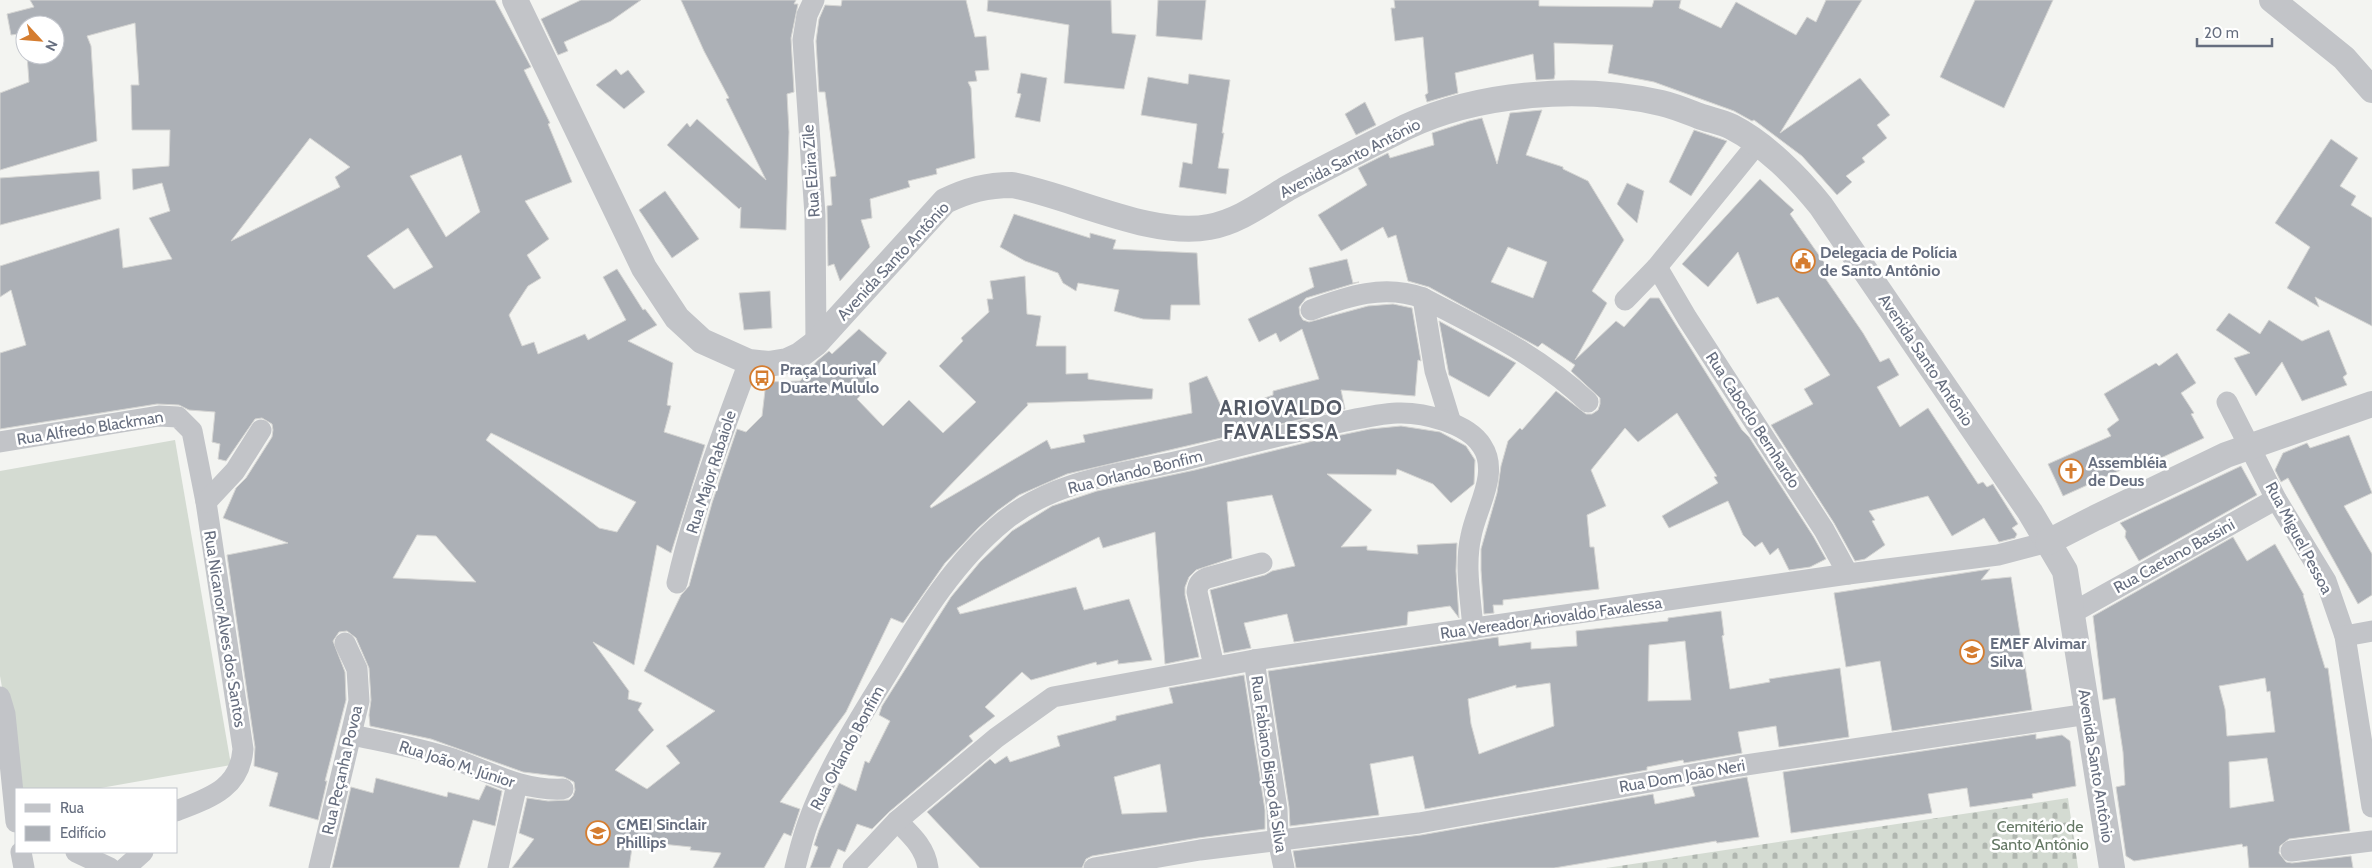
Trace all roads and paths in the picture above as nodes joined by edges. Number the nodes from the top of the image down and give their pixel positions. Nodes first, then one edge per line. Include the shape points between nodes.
1 (515, 0) edge
2 (814, 0) edge
3 (2272, 0) edge
4 (2344, 58) junction
5 (2372, 70) edge
6 (2372, 90) edge
7 (1757, 144) junction
8 (1657, 267) junction
9 (1423, 298) junction
10 (1626, 300) dead end
11 (1311, 310) dead end
12 (816, 343) junction
13 (749, 362) junction
14 (1588, 402) dead end
15 (2227, 402) dead end
16 (2372, 404) edge
17 (1451, 423) junction
18 (261, 430) dead end
19 (0, 442) edge
20 (2252, 448) junction
21 (2276, 499) junction
22 (206, 502) junction
23 (2048, 542) junction
24 (1262, 563) dead end
25 (1848, 574) junction
26 (677, 583) dead end
27 (2072, 613) junction
28 (1473, 629) junction
29 (2372, 630) edge
30 (2345, 636) junction
31 (345, 643) dead end
32 (1254, 660) junction
33 (1214, 666) junction
34 (0, 697) edge
35 (2088, 714) junction
36 (352, 735) junction
37 (517, 784) junction
38 (563, 788) dead end
39 (2372, 807) edge
40 (178, 810) edge
41 (15, 812) edge
42 (897, 820) junction
43 (1278, 840) junction
44 (2372, 841) edge
45 (2291, 850) dead end
46 (21, 853) edge
47 (78, 853) edge
48 (141, 853) edge
49 (24, 868) edge
50 (110, 868) edge
51 (125, 868) edge
52 (319, 868) edge
53 (498, 868) edge
54 (794, 868) edge
55 (853, 868) edge
56 (928, 868) edge
57 (1094, 868) edge
58 (1284, 868) edge
59 (2112, 868) edge

1 - 13 street, Avenida Santo Antônio via 644,268 688,330 714,348
2 - 12 street, Rua Elzira Zile via 807,16 803,40 815,215
3 - 4 street
4 - 5 street
4 - 6 street
7 - 8 street
7 - 12 street, Avenida Santo Antônio via 1732,128 1643,99 1574,94 1518,96 1461,108 1408,126 1236,219 1206,228 1160,227 1026,188 989,185 967,190 945,201
7 - 23 street, Avenida Santo Antônio via 1790,170 1830,219
8 - 10 street
8 - 25 street, Rua Caboclo Bernhardo via 1824,530
9 - 11 street via 1406,292 1376,291 1342,298
9 - 14 street via 1510,343 1554,372
9 - 17 street via 1435,371
12 - 13 street, Avenida Santo Antônio via 787,361 769,364
13 - 26 street, Rua Major Rabaiole via 720,441
15 - 20 street, Rua Miguel Pessoa
16 - 20 street
17 - 28 street, Rua Orlando Bonfim via 1474,436 1489,458 1490,473 1470,537 1468,567
17 - 54 street, Rua Orlando Bonfim via 1399,413 1263,438 1190,459 1110,474 1070,486 1041,497 1012,515 984,540 929,603 842,750 810,819
18 - 22 street via 236,471
19 - 22 street, Rua Alfredo Blackman via 159,416 178,417 192,431
20 - 21 street, Rua Miguel Pessoa
20 - 23 street via 2226,455
21 - 27 street, Rua Caetano Bassini
21 - 30 street, Rua Miguel Pessoa via 2326,581
22 - 40 street, Rua Nicanor Alves dos Santos via 243,749 242,764 236,776 216,793
23 - 25 street, Rua Vereador Ariovaldo Favalessa via 1998,555
23 - 27 street, Avenida Santo Antônio via 2065,571
24 - 33 street via 1207,578 1198,586
25 - 28 street, Rua Vereador Ariovaldo Favalessa
27 - 35 street, Avenida Santo Antônio
28 - 32 street, Rua Vereador Ariovaldo Favalessa
29 - 30 street
30 - 39 street, Rua Miguel Pessoa
31 - 36 street, Rua Peçanha Povoa via 357,669 360,686
32 - 33 street, Rua Vereador Ariovaldo Favalessa
32 - 43 street, Rua Fabiano Bispo da Silva via 1277,809
33 - 42 street, Rua Vereador Ariovaldo Favalessa via 1053,697 996,738
34 - 41 street via 5,714
35 - 43 street, Rua Dom João Neri via 1739,766 1418,823
35 - 59 street, Avenida Santo Antônio
36 - 37 street, Rua João M. Júnior via 432,753
36 - 52 street, Rua Peçanha Povoa
37 - 38 street, Rua João M. Júnior via 544,790
37 - 53 street
42 - 55 street
42 - 56 street via 920,845
43 - 57 street, Rua Dom João Neri
43 - 58 street, Rua Fabiano Bispo da Silva
44 - 45 street
46 - 49 street
47 - 50 street
48 - 51 street

